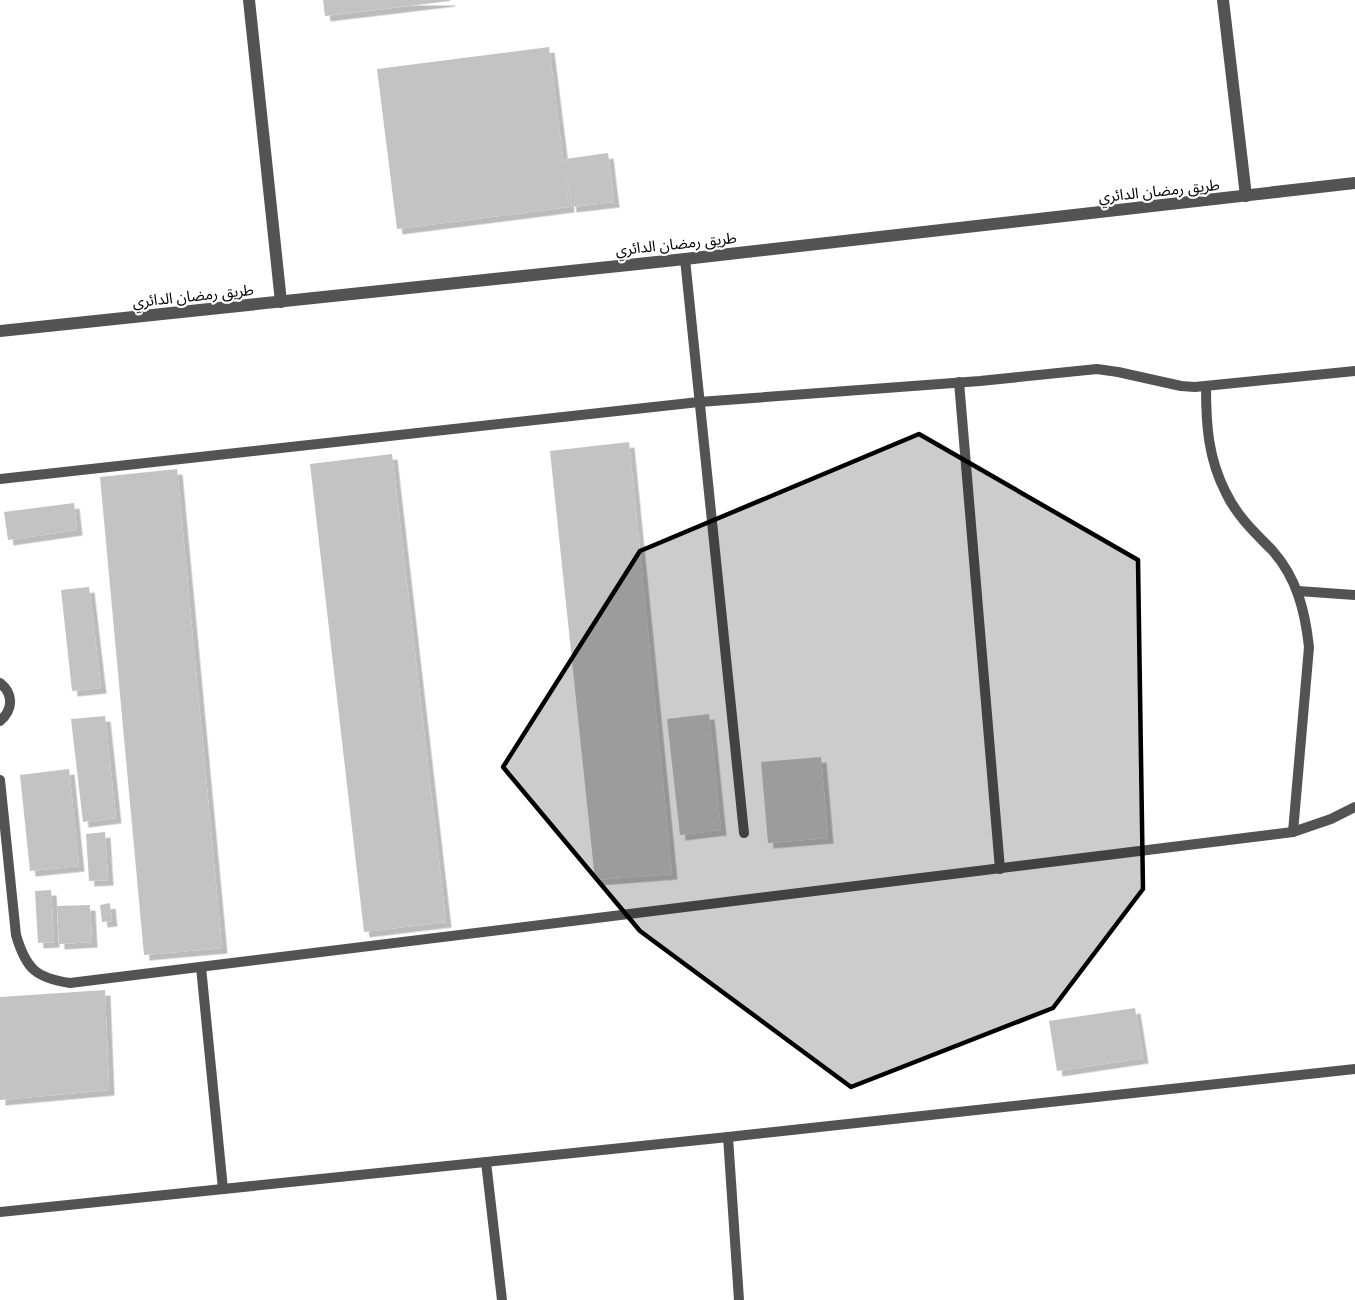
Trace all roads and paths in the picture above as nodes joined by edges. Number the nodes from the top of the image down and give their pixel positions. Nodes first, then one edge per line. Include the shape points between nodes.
1 (249, 0) edge
2 (1223, 0) edge
3 (1355, 183) edge
4 (1245, 196) junction
5 (685, 259) junction
6 (281, 302) junction
7 (0, 331) edge
8 (1355, 371) edge
9 (960, 382) junction
10 (1206, 386) junction
11 (699, 402) junction
12 (0, 479) edge
13 (1298, 591) junction
14 (1355, 595) edge
15 (0, 683) edge
16 (0, 721) edge
17 (0, 780) edge
18 (1355, 807) edge
19 (1293, 832) junction
20 (744, 833) dead end
21 (1000, 869) junction
22 (201, 967) junction
23 (1355, 1069) edge
24 (728, 1137) junction
25 (486, 1162) junction
26 (223, 1189) junction
27 (0, 1212) edge
28 (502, 1300) edge
29 (739, 1300) edge

1 - 6 street
2 - 4 street
3 - 4 street, طريق رمضان الدائري
4 - 5 street, طريق رمضان الدائري
5 - 6 street, طريق رمضان الدائري
5 - 11 lane
6 - 7 street, طريق رمضان الدائري
8 - 10 lane
9 - 10 lane via 1097,369 1181,386
9 - 11 lane
9 - 21 lane
10 - 13 lane via 1206,424 1212,460 1226,495 1247,526 1287,570
11 - 12 lane
11 - 20 lane
13 - 14 lane
13 - 19 lane via 1309,647
15 - 16 lane via 11,699 7,714
17 - 22 lane via 16,935 21,954 33,970 51,980 70,983
18 - 19 lane
19 - 21 lane
21 - 22 lane
22 - 26 lane
23 - 24 lane
24 - 25 lane
24 - 29 lane
25 - 26 lane
25 - 28 lane
26 - 27 lane

